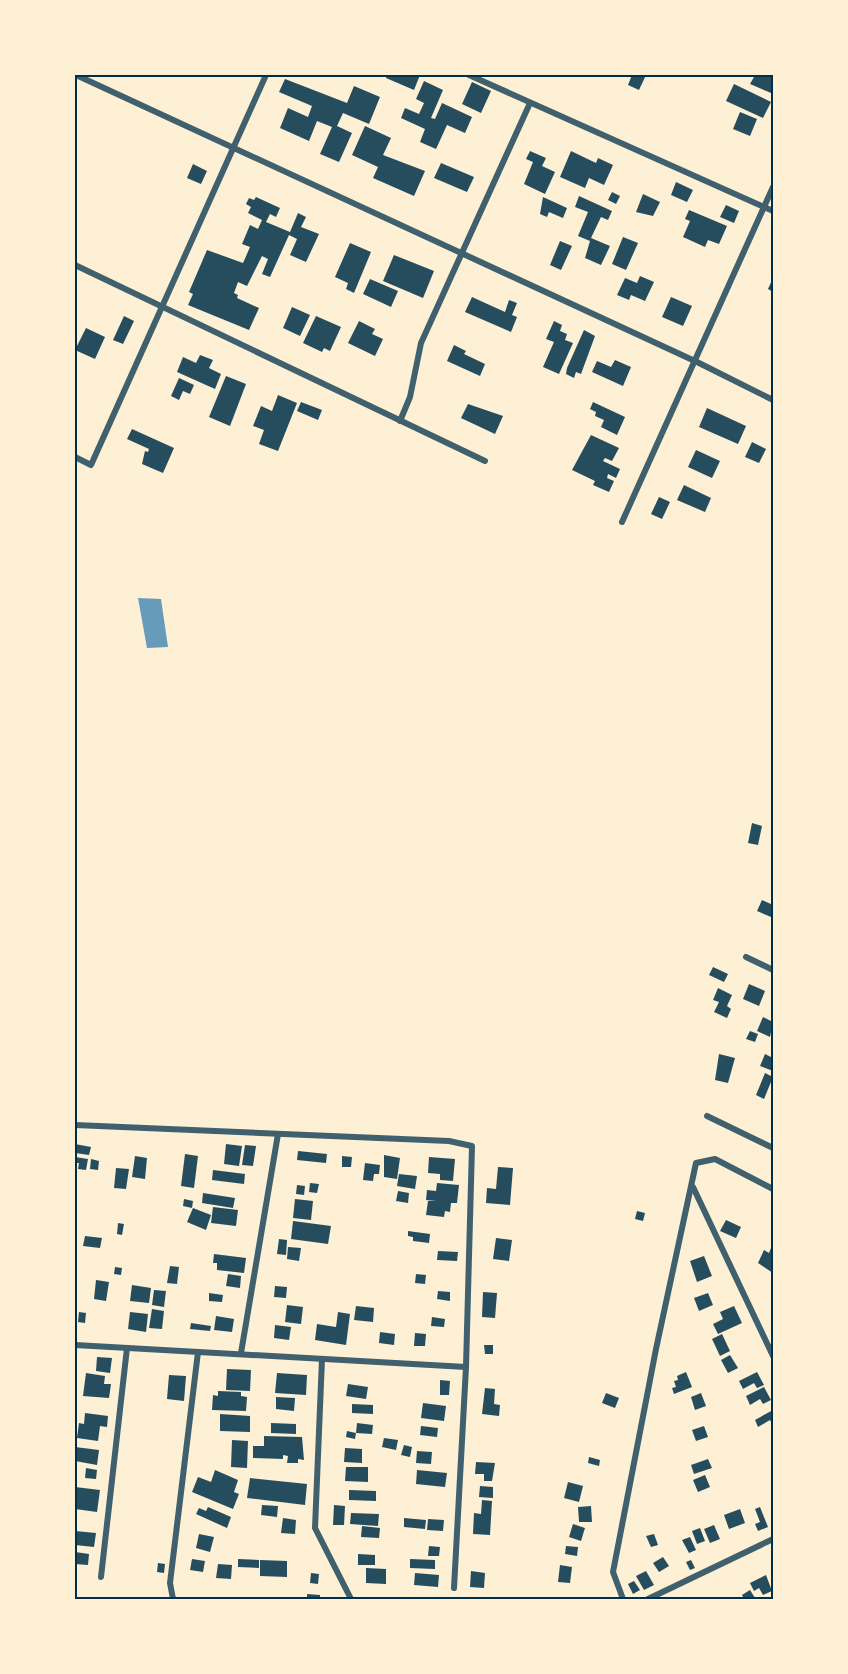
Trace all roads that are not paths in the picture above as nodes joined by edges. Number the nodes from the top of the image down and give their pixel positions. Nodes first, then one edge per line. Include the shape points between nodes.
1 (76, 75) edge
2 (266, 75) edge
3 (469, 75) edge
4 (530, 103) junction
5 (232, 149) junction
6 (773, 187) edge
7 (764, 207) junction
8 (773, 211) edge
9 (460, 254) junction
10 (75, 265) edge
11 (164, 307) junction
12 (697, 362) junction
13 (773, 400) edge
14 (400, 421) junction
15 (75, 457) edge
16 (484, 461) dead end
17 (622, 522) dead end
18 (746, 957) dead end
19 (773, 970) edge
20 (707, 1116) dead end
21 (75, 1125) edge
22 (278, 1134) junction
23 (773, 1148) edge
24 (693, 1186) junction
25 (773, 1190) edge
26 (75, 1345) edge
27 (127, 1348) junction
28 (198, 1352) junction
29 (241, 1353) junction
30 (773, 1356) edge
31 (321, 1359) junction
32 (466, 1367) junction
33 (773, 1539) edge
34 (101, 1577) dead end
35 (454, 1588) dead end
36 (173, 1599) edge
37 (351, 1599) edge
38 (623, 1599) edge
39 (648, 1599) edge

1 - 5 street
2 - 5 street
3 - 4 street
4 - 7 street
4 - 9 street
5 - 9 street
5 - 11 street
6 - 7 street
7 - 8 street
7 - 12 street
9 - 12 street
9 - 14 street via 421,344 411,397
10 - 11 street
11 - 14 street
11 - 15 street via 91,465
12 - 13 street
12 - 17 street
14 - 16 street
18 - 19 street
20 - 23 street
21 - 22 street
22 - 29 street
22 - 32 street via 449,1141 472,1146
24 - 25 street via 696,1163 715,1158
24 - 30 street
24 - 38 street via 656,1349 613,1572
26 - 27 street
27 - 28 street
27 - 34 street
28 - 29 street
28 - 36 street via 170,1582
29 - 31 street
31 - 32 street
31 - 37 street via 315,1528
32 - 35 street
33 - 39 street

